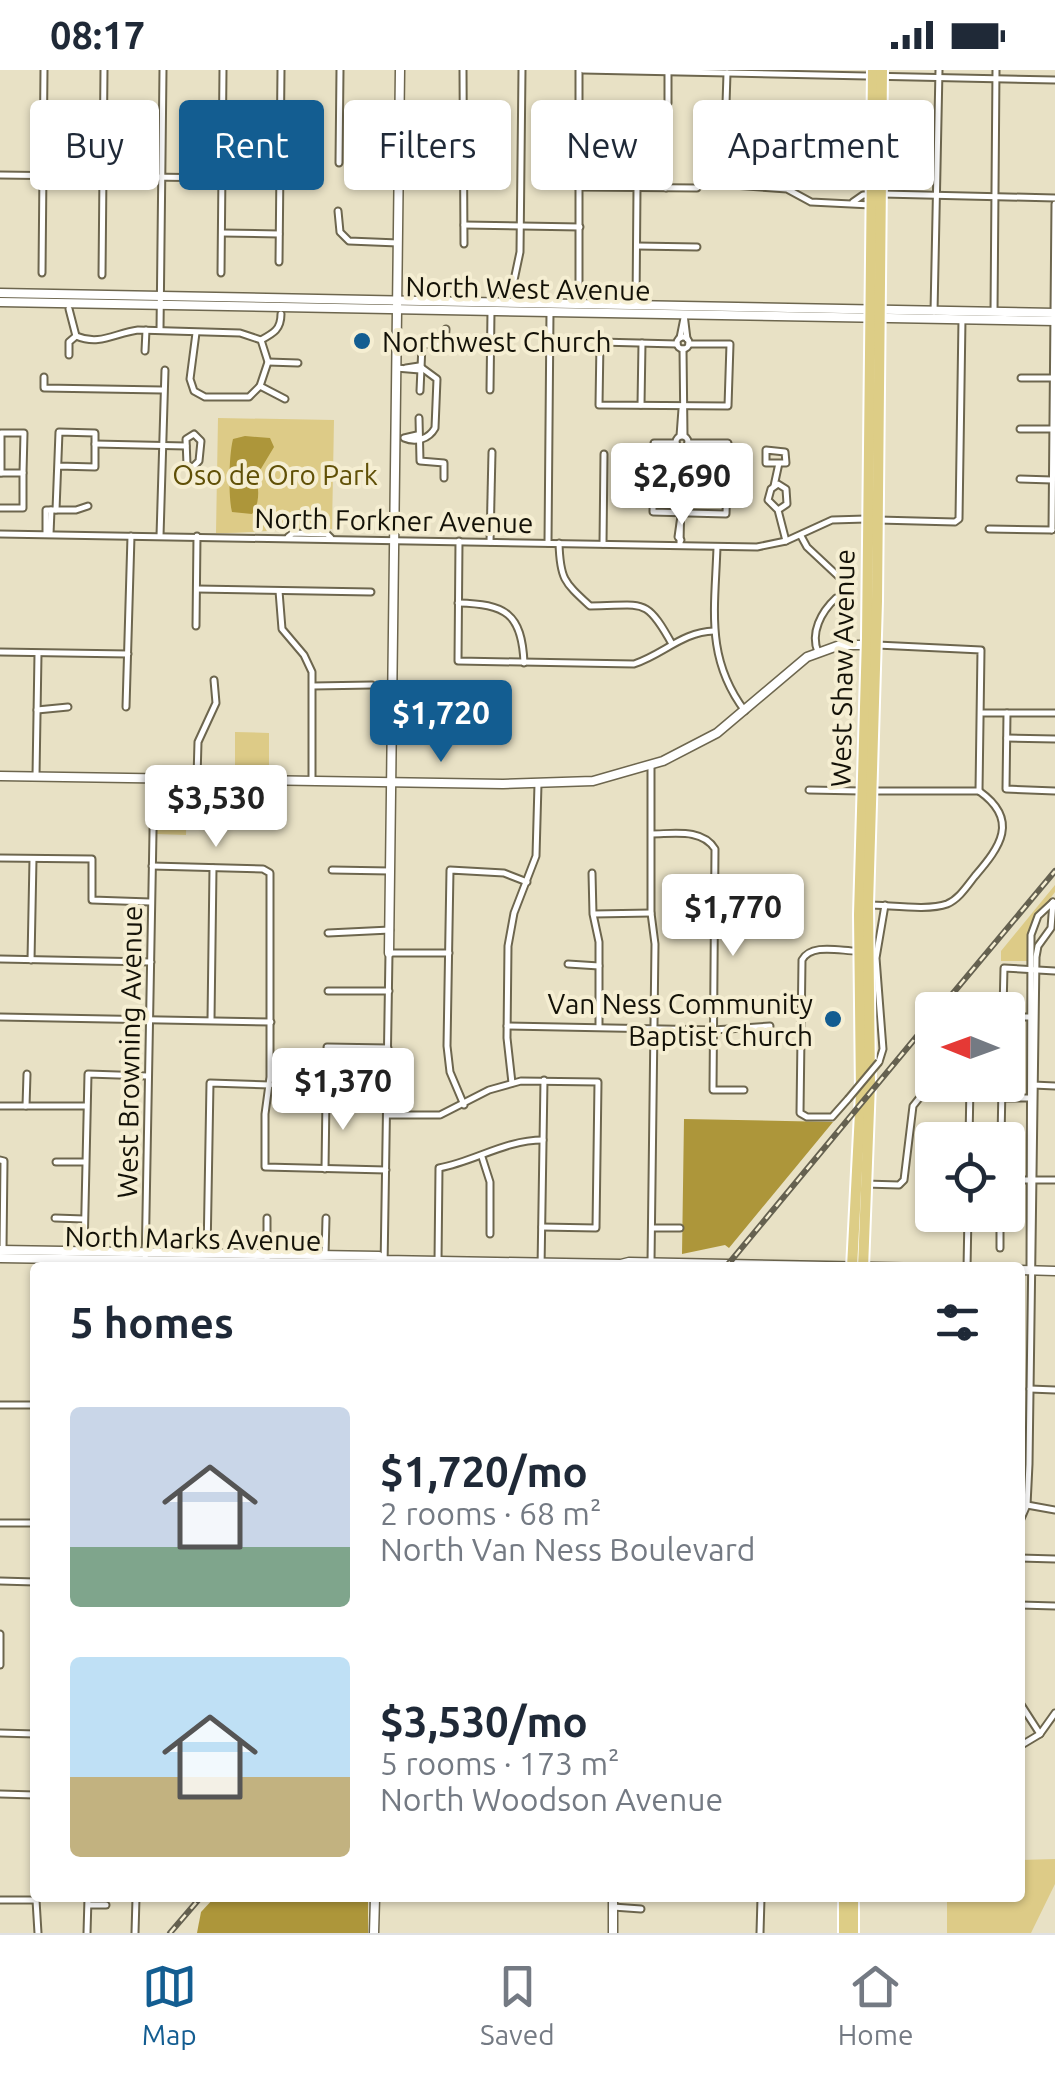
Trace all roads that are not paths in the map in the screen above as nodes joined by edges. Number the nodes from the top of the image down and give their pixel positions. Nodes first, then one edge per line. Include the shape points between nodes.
1 (44, 70) edge
2 (104, 70) edge
3 (162, 70) edge
4 (224, 70) edge
5 (281, 70) edge
6 (340, 70) edge
7 (400, 70) edge
8 (463, 70) edge
9 (522, 70) edge
10 (581, 70) edge
11 (639, 71) edge
12 (697, 71) edge
13 (755, 71) edge
14 (668, 72) edge
15 (727, 72) junction
16 (813, 72) edge
17 (878, 73) edge
18 (938, 74) edge
19 (996, 74) edge
20 (1055, 80) edge
21 (44, 100) edge
22 (104, 100) edge
23 (224, 100) edge
24 (580, 100) edge
25 (668, 100) edge
26 (726, 100) edge
27 (338, 163) dead end
28 (0, 176) edge
29 (30, 176) edge
30 (159, 178) edge
31 (162, 178) junction
32 (179, 178) edge
33 (43, 190) edge
34 (103, 190) edge
35 (223, 190) edge
36 (578, 190) edge
37 (637, 190) edge
38 (789, 190) edge
39 (936, 196) junction
40 (996, 197) junction
41 (875, 198) junction
42 (1055, 201) edge
43 (338, 211) dead end
44 (464, 226) junction
45 (520, 226) junction
46 (580, 226) junction
47 (222, 232) junction
48 (279, 234) junction
49 (398, 243) junction
50 (464, 244) dead end
51 (636, 246) junction
52 (696, 247) dead end
53 (278, 262) dead end
54 (42, 273) dead end
55 (221, 273) dead end
56 (102, 275) dead end
57 (513, 285) dead end
58 (579, 285) dead end
59 (0, 294) edge
60 (97, 295) junction
61 (159, 300) junction
62 (0, 302) edge
63 (26, 302) junction
64 (397, 304) junction
65 (491, 307) junction
66 (549, 308) junction
67 (724, 308) junction
68 (792, 308) junction
69 (69, 309) dead end
70 (636, 309) junction
71 (934, 312) junction
72 (994, 312) junction
73 (1008, 312) junction
74 (281, 314) dead end
75 (758, 315) junction
76 (876, 315) junction
77 (1054, 317) edge
78 (962, 319) junction
79 (684, 320) junction
80 (446, 329) dead end
81 (146, 330) junction
82 (160, 330) junction
83 (196, 334) junction
84 (76, 336) junction
85 (261, 340) junction
86 (642, 343) junction
87 (683, 343) junction
88 (145, 351) dead end
89 (69, 355) dead end
90 (268, 362) junction
91 (298, 363) dead end
92 (401, 368) junction
93 (422, 368) junction
94 (165, 370) dead end
95 (44, 376) dead end
96 (1021, 378) dead end
97 (1054, 378) edge
98 (260, 386) junction
99 (162, 390) junction
100 (490, 390) dead end
101 (420, 391) dead end
102 (869, 394) junction
103 (284, 399) dead end
104 (641, 405) junction
105 (682, 407) junction
106 (879, 410) junction
107 (419, 418) dead end
108 (868, 424) junction
109 (1020, 429) dead end
110 (1054, 429) edge
111 (400, 438) junction
112 (420, 438) junction
113 (682, 440) junction
114 (95, 444) junction
115 (162, 446) junction
116 (186, 446) junction
117 (492, 452) dead end
118 (604, 454) dead end
119 (779, 464) junction
120 (58, 466) junction
121 (878, 467) junction
122 (0, 473) edge
123 (23, 474) junction
124 (444, 478) dead end
125 (1020, 479) dead end
126 (1054, 480) edge
127 (778, 485) junction
128 (88, 506) dead end
129 (0, 508) edge
130 (51, 510) junction
131 (778, 510) junction
132 (681, 514) junction
133 (872, 519) junction
134 (989, 529) dead end
135 (1053, 530) edge
136 (0, 534) edge
137 (48, 534) junction
138 (131, 536) junction
139 (160, 536) junction
140 (198, 536) junction
141 (801, 536) junction
142 (394, 539) junction
143 (459, 540) junction
144 (786, 541) junction
145 (490, 542) junction
146 (548, 543) junction
147 (559, 543) junction
148 (680, 543) junction
149 (603, 544) junction
150 (717, 547) junction
151 (838, 576) dead end
152 (196, 589) junction
153 (279, 590) junction
154 (371, 592) dead end
155 (836, 598) dead end
156 (458, 603) junction
157 (196, 626) dead end
158 (714, 631) junction
159 (672, 644) junction
160 (871, 645) junction
161 (0, 652) edge
162 (818, 652) junction
163 (38, 654) junction
164 (128, 654) junction
165 (524, 663) junction
166 (214, 680) dead end
167 (372, 685) dead end
168 (313, 686) junction
169 (126, 706) dead end
170 (68, 707) dead end
171 (37, 710) junction
172 (746, 712) junction
173 (982, 713) junction
174 (1007, 713) junction
175 (1055, 713) edge
176 (1007, 738) junction
177 (1055, 739) edge
178 (651, 765) junction
179 (0, 776) edge
180 (36, 776) junction
181 (154, 778) junction
182 (197, 778) junction
183 (312, 782) junction
184 (391, 783) junction
185 (538, 784) junction
186 (809, 790) dead end
187 (866, 791) junction
188 (979, 791) junction
189 (1055, 791) edge
190 (651, 834) junction
191 (864, 854) junction
192 (0, 858) edge
193 (33, 859) junction
194 (152, 866) junction
195 (213, 868) junction
196 (332, 870) dead end
197 (390, 871) junction
198 (592, 873) dead end
199 (528, 882) junction
200 (1054, 901) edge
201 (152, 902) junction
202 (868, 904) junction
203 (885, 905) junction
204 (651, 913) junction
205 (593, 914) junction
206 (717, 914) junction
207 (740, 914) dead end
208 (390, 930) junction
209 (328, 933) dead end
210 (1035, 946) junction
211 (864, 951) junction
212 (389, 952) junction
213 (449, 954) junction
214 (0, 959) edge
215 (32, 960) junction
216 (151, 962) junction
217 (568, 964) dead end
218 (599, 966) junction
219 (1034, 968) junction
220 (1055, 972) edge
221 (328, 991) dead end
222 (389, 991) junction
223 (1003, 992) edge
224 (0, 1017) edge
225 (1025, 1017) edge
226 (1033, 1017) junction
227 (149, 1020) junction
228 (211, 1021) junction
229 (271, 1022) junction
230 (507, 1026) junction
231 (770, 1026) dead end
232 (599, 1027) junction
233 (655, 1028) junction
234 (714, 1030) junction
235 (327, 1047) dead end
236 (388, 1048) junction
237 (28, 1074) dead end
238 (148, 1076) junction
239 (544, 1080) junction
240 (512, 1083) junction
241 (270, 1084) junction
242 (1032, 1085) junction
243 (1055, 1086) edge
244 (744, 1090) dead end
245 (326, 1097) dead end
246 (1025, 1098) edge
247 (1032, 1098) junction
248 (916, 1102) edge
249 (464, 1105) junction
250 (0, 1106) edge
251 (26, 1106) junction
252 (86, 1106) junction
253 (387, 1115) junction
254 (543, 1140) junction
255 (482, 1157) junction
256 (2, 1160) edge
257 (56, 1162) dead end
258 (85, 1162) junction
259 (324, 1168) junction
260 (386, 1170) junction
261 (1025, 1180) edge
262 (1031, 1180) junction
263 (1055, 1180) edge
264 (866, 1184) junction
265 (55, 1218) dead end
266 (267, 1218) dead end
267 (326, 1218) dead end
268 (84, 1219) junction
269 (542, 1227) junction
270 (652, 1228) junction
271 (680, 1228) dead end
272 (968, 1232) edge
273 (1000, 1232) edge
274 (490, 1234) dead end
275 (1000, 1248) dead end
276 (65, 1252) junction
277 (84, 1252) junction
278 (2, 1253) edge
279 (208, 1254) junction
280 (325, 1255) junction
281 (145, 1260) edge
282 (267, 1261) edge
283 (34, 1262) edge
284 (40, 1262) edge
285 (74, 1262) edge
286 (304, 1262) edge
287 (382, 1262) edge
288 (384, 1262) edge
289 (434, 1262) edge
290 (542, 1262) edge
291 (651, 1262) edge
292 (852, 1262) edge
293 (863, 1262) edge
294 (967, 1262) edge
295 (1025, 1270) edge
296 (1031, 1270) junction
297 (1055, 1270) edge
298 (1030, 1389) junction
299 (1055, 1390) edge
300 (0, 1405) edge
301 (30, 1405) edge
302 (1025, 1464) edge
303 (1030, 1464) junction
304 (1026, 1505) joint
305 (1055, 1510) edge
306 (0, 1523) edge
307 (30, 1524) edge
308 (1025, 1558) edge
309 (1055, 1558) edge
310 (0, 1581) edge
311 (30, 1582) edge
312 (1025, 1605) edge
313 (1055, 1606) edge
314 (0, 1634) edge
315 (0, 1666) edge
316 (1025, 1711) edge
317 (1055, 1715) edge
318 (0, 1733) edge
319 (30, 1734) edge
320 (1040, 1734) junction
321 (1025, 1743) edge
322 (0, 1794) edge
323 (30, 1795) edge
324 (30, 1899) edge
325 (0, 1900) edge
326 (36, 1902) edge
327 (89, 1902) edge
328 (92, 1902) edge
329 (136, 1902) edge
330 (375, 1902) edge
331 (613, 1902) edge
332 (761, 1902) edge
333 (844, 1902) edge
334 (853, 1902) edge
335 (106, 1906) dead end
336 (641, 1909) dead end
337 (38, 1933) edge
338 (87, 1933) edge
339 (135, 1933) edge
340 (374, 1933) edge
341 (612, 1933) edge
342 (760, 1933) edge
343 (844, 1933) edge
344 (853, 1933) edge

1 - 21 street
2 - 22 street
3 - 31 street
4 - 23 street
5 - 48 street
6 - 27 street
7 - 49 main road
8 - 44 street
9 - 45 street
10 - 11 street
10 - 24 street
11 - 14 street
12 - 14 street
12 - 15 street
13 - 15 street
13 - 16 street
14 - 25 street
15 - 26 street
16 - 17 street
17 - 18 street
17 - 41 main road, West Shaw Avenue
17 - 41 main road
18 - 19 street
18 - 39 street
19 - 20 street
19 - 40 street
28 - 29 street
30 - 31 street
31 - 32 street
31 - 61 street
33 - 54 street
34 - 56 street
35 - 47 street
36 - 46 street
37 - 51 street
38 - 41 street via 811,202
39 - 40 street
39 - 41 street
39 - 71 street
40 - 42 street
40 - 72 street
41 - 76 main road, West Shaw Avenue
41 - 76 main road, West Shaw Avenue
42 - 77 street
43 - 49 street via 343,238
44 - 45 street
44 - 50 street
45 - 46 street
45 - 57 street
46 - 58 street
47 - 48 street
47 - 55 street
48 - 53 street
49 - 64 main road
51 - 52 street
51 - 70 street
59 - 60 main road, North West Avenue
60 - 61 main road, North West Avenue
60 - 63 main road
61 - 63 main road, North West Avenue
61 - 64 main road, North West Avenue
61 - 82 street
62 - 63 main road, North West Avenue
64 - 65 main road, North West Avenue
64 - 92 main road
65 - 66 main road, North West Avenue
65 - 100 street
66 - 70 main road, North West Avenue
66 - 146 street
67 - 68 main road, North West Avenue
67 - 70 main road, North West Avenue
67 - 79 main road via 688,310
68 - 75 main road
68 - 76 main road, North West Avenue
69 - 84 street
70 - 79 main road, North West Avenue
71 - 72 main road, North West Avenue
71 - 76 main road, North West Avenue
72 - 73 main road, North West Avenue
73 - 77 main road, North West Avenue
73 - 78 main road
74 - 85 street via 275,332
75 - 76 main road, North West Avenue
75 - 79 main road, North West Avenue
76 - 78 main road, North West Avenue
76 - 102 main road, West Shaw Avenue
76 - 106 main road, West Shaw Avenue
77 - 78 main road, North West Avenue
77 - 97 street
78 - 133 street, North Forkner Avenue via 959,519
79 - 87 street
80 - 93 street via 444,342 422,345
81 - 82 street
81 - 84 street via 105,340
81 - 88 street
82 - 83 street
83 - 85 street via 240,333
83 - 98 street via 194,391 249,397
84 - 89 street
85 - 90 street
86 - 87 street
86 - 104 street
86 - 104 street via 600,342 600,404
87 - 105 street
87 - 105 street via 730,344 728,406
90 - 91 street
90 - 98 street
92 - 93 street
92 - 111 main road
93 - 101 street
93 - 112 street via 437,380 437,420 433,432
94 - 99 street
95 - 99 street via 44,388
96 - 97 street
97 - 110 street
98 - 103 street
99 - 115 street
102 - 106 main road
102 - 108 main road, West Shaw Avenue
104 - 105 street
105 - 113 street
106 - 121 main road, West Shaw Avenue
107 - 112 street
108 - 121 main road
108 - 133 main road, West Shaw Avenue
109 - 110 street
110 - 126 street
111 - 112 street
111 - 142 main road
112 - 124 street via 421,464 444,463
113 - 132 street
113 - 132 street via 654,443 653,512
113 - 132 street via 728,443 726,514
114 - 115 street
114 - 120 street via 95,466
114 - 120 street via 95,433 59,432
115 - 116 street
115 - 139 street
116 - 116 street via 189,436 200,437 196,466 185,462
117 - 145 street
118 - 149 street
119 - 119 street via 766,463 766,450 786,452 786,464
119 - 127 street
120 - 130 street
121 - 133 main road, West Shaw Avenue
122 - 123 street
122 - 123 street via 1,432 24,433
123 - 129 street via 23,508
125 - 126 street
126 - 135 street
127 - 131 street via 768,500
127 - 131 street via 788,500
128 - 130 street
130 - 137 street
131 - 144 street
132 - 148 street
133 - 141 street, North Forkner Avenue via 832,520
133 - 160 main road, West Shaw Avenue
133 - 160 main road, West Shaw Avenue
134 - 135 street
136 - 137 street, North Forkner Avenue
137 - 138 street, North Forkner Avenue
138 - 139 street, North Forkner Avenue
138 - 164 street
139 - 140 street, North Forkner Avenue
140 - 142 street, North Forkner Avenue
140 - 152 street
141 - 144 street, North Forkner Avenue
141 - 151 street
142 - 143 street, North Forkner Avenue
142 - 184 main road
143 - 145 street, North Forkner Avenue
143 - 156 street
144 - 150 street, North Forkner Avenue
145 - 146 street, North Forkner Avenue
146 - 147 street, North Forkner Avenue
147 - 149 street, North Forkner Avenue
147 - 159 street via 560,572 590,606 642,606 655,613
148 - 149 street, North Forkner Avenue
148 - 150 street, North Forkner Avenue
150 - 158 street
152 - 153 street
152 - 157 street
153 - 154 street
153 - 168 street via 279,622 308,660
155 - 162 street via 814,632
156 - 165 street via 490,604 504,612 523,638
156 - 165 street via 458,661
158 - 159 street
158 - 172 street via 722,674
159 - 165 street via 634,664
160 - 162 main road
160 - 173 street via 980,650
160 - 187 main road, West Shaw Avenue
160 - 187 main road, West Shaw Avenue
161 - 163 street
162 - 172 main road
163 - 164 street
163 - 171 street
164 - 169 street
166 - 182 street via 216,703 198,742
167 - 168 street
168 - 183 street
170 - 171 street
171 - 180 street
172 - 178 main road
173 - 174 street
173 - 188 street
174 - 175 street
174 - 176 street
176 - 177 street
176 - 189 street via 1008,790
178 - 185 main road via 598,780
178 - 190 street
179 - 180 main road
180 - 181 main road
181 - 182 main road
181 - 194 street, West Browning Avenue
182 - 183 main road
183 - 184 main road
184 - 185 main road
184 - 197 main road
185 - 199 street via 538,846
186 - 187 street
187 - 188 street
187 - 191 main road, West Shaw Avenue
188 - 203 street via 1003,824 998,850 952,902
190 - 204 street
190 - 206 street via 712,842
191 - 202 main road, West Shaw Avenue
191 - 211 main road, West Shaw Avenue
192 - 193 street
193 - 201 street via 92,859 92,900
193 - 215 street
194 - 195 street
194 - 201 street, West Browning Avenue
195 - 228 street
195 - 229 street via 269,871
196 - 197 street
197 - 208 main road
198 - 205 street
199 - 213 street via 504,872 450,870
199 - 230 street via 510,929
200 - 210 street via 1052,928
200 - 210 street via 1035,920
201 - 216 street, West Browning Avenue
202 - 203 street
202 - 211 main road, West Shaw Avenue
203 - 211 street, bridge via 876,958 880,1062 832,1117 802,1115 802,958 812,950
204 - 205 street
204 - 233 street
205 - 218 street
206 - 207 street
206 - 234 street
208 - 209 street
208 - 212 main road
210 - 219 street
211 - 264 main road, West Shaw Avenue
211 - 292 main road, West Shaw Avenue
212 - 213 street
212 - 222 street
213 - 249 street via 448,1060
214 - 215 street
215 - 216 street
216 - 227 street, West Browning Avenue
217 - 218 street
218 - 232 street
219 - 220 street
219 - 223 street via 1003,969
219 - 226 street
221 - 222 street
222 - 236 street
224 - 227 street
225 - 226 street
226 - 242 street
227 - 228 street
227 - 238 street, West Browning Avenue
228 - 229 street
229 - 241 street
230 - 232 street
230 - 240 street
231 - 234 street
232 - 233 street
233 - 234 street
233 - 270 street
234 - 244 street via 714,1090
235 - 236 street
236 - 253 street
237 - 251 street
238 - 252 street via 88,1074
238 - 281 street, West Browning Avenue
239 - 240 street
239 - 254 street
239 - 269 street via 598,1082 596,1228
240 - 249 street
241 - 259 street via 266,1167
241 - 279 street via 210,1083
242 - 243 street
242 - 247 street
245 - 259 street
246 - 247 street
247 - 262 street
248 - 264 street via 904,1180
249 - 253 street via 434,1116
250 - 251 street
251 - 252 street
252 - 258 street
253 - 260 street
254 - 255 street via 515,1141
254 - 269 street
255 - 274 street via 490,1182
255 - 289 street via 440,1168
256 - 278 street
257 - 258 street
258 - 268 street
259 - 260 street
260 - 288 street
261 - 262 street
262 - 263 street
262 - 296 street
264 - 293 main road, West Shaw Avenue
265 - 268 street
266 - 282 street
267 - 280 street
268 - 277 street
269 - 290 street
270 - 271 street
270 - 291 street
272 - 294 street
273 - 275 street
276 - 277 main road, North Marks Avenue
276 - 278 main road, North Marks Avenue
276 - 284 main road
277 - 281 main road, North Marks Avenue
278 - 283 main road, North Marks Avenue
279 - 281 main road, North Marks Avenue
279 - 282 main road, North Marks Avenue
280 - 282 main road, North Marks Avenue
280 - 287 main road, North Marks Avenue via 378,1256
281 - 282 main road, North Marks Avenue
281 - 285 main road, North Marks Avenue
282 - 286 main road, North Marks Avenue
295 - 296 main road
296 - 297 main road
296 - 298 street
298 - 299 street
298 - 303 street
300 - 301 street
302 - 303 street
303 - 304 street
304 - 305 street
306 - 307 street
308 - 309 street
310 - 311 street
312 - 313 street
314 - 315 street
316 - 320 street
317 - 320 street
318 - 319 street
320 - 321 street
322 - 323 street
324 - 325 street
326 - 337 street
327 - 338 street
328 - 335 street
329 - 339 street
330 - 340 main road
331 - 336 street
331 - 341 main road
332 - 342 street
333 - 343 main road
334 - 344 main road

